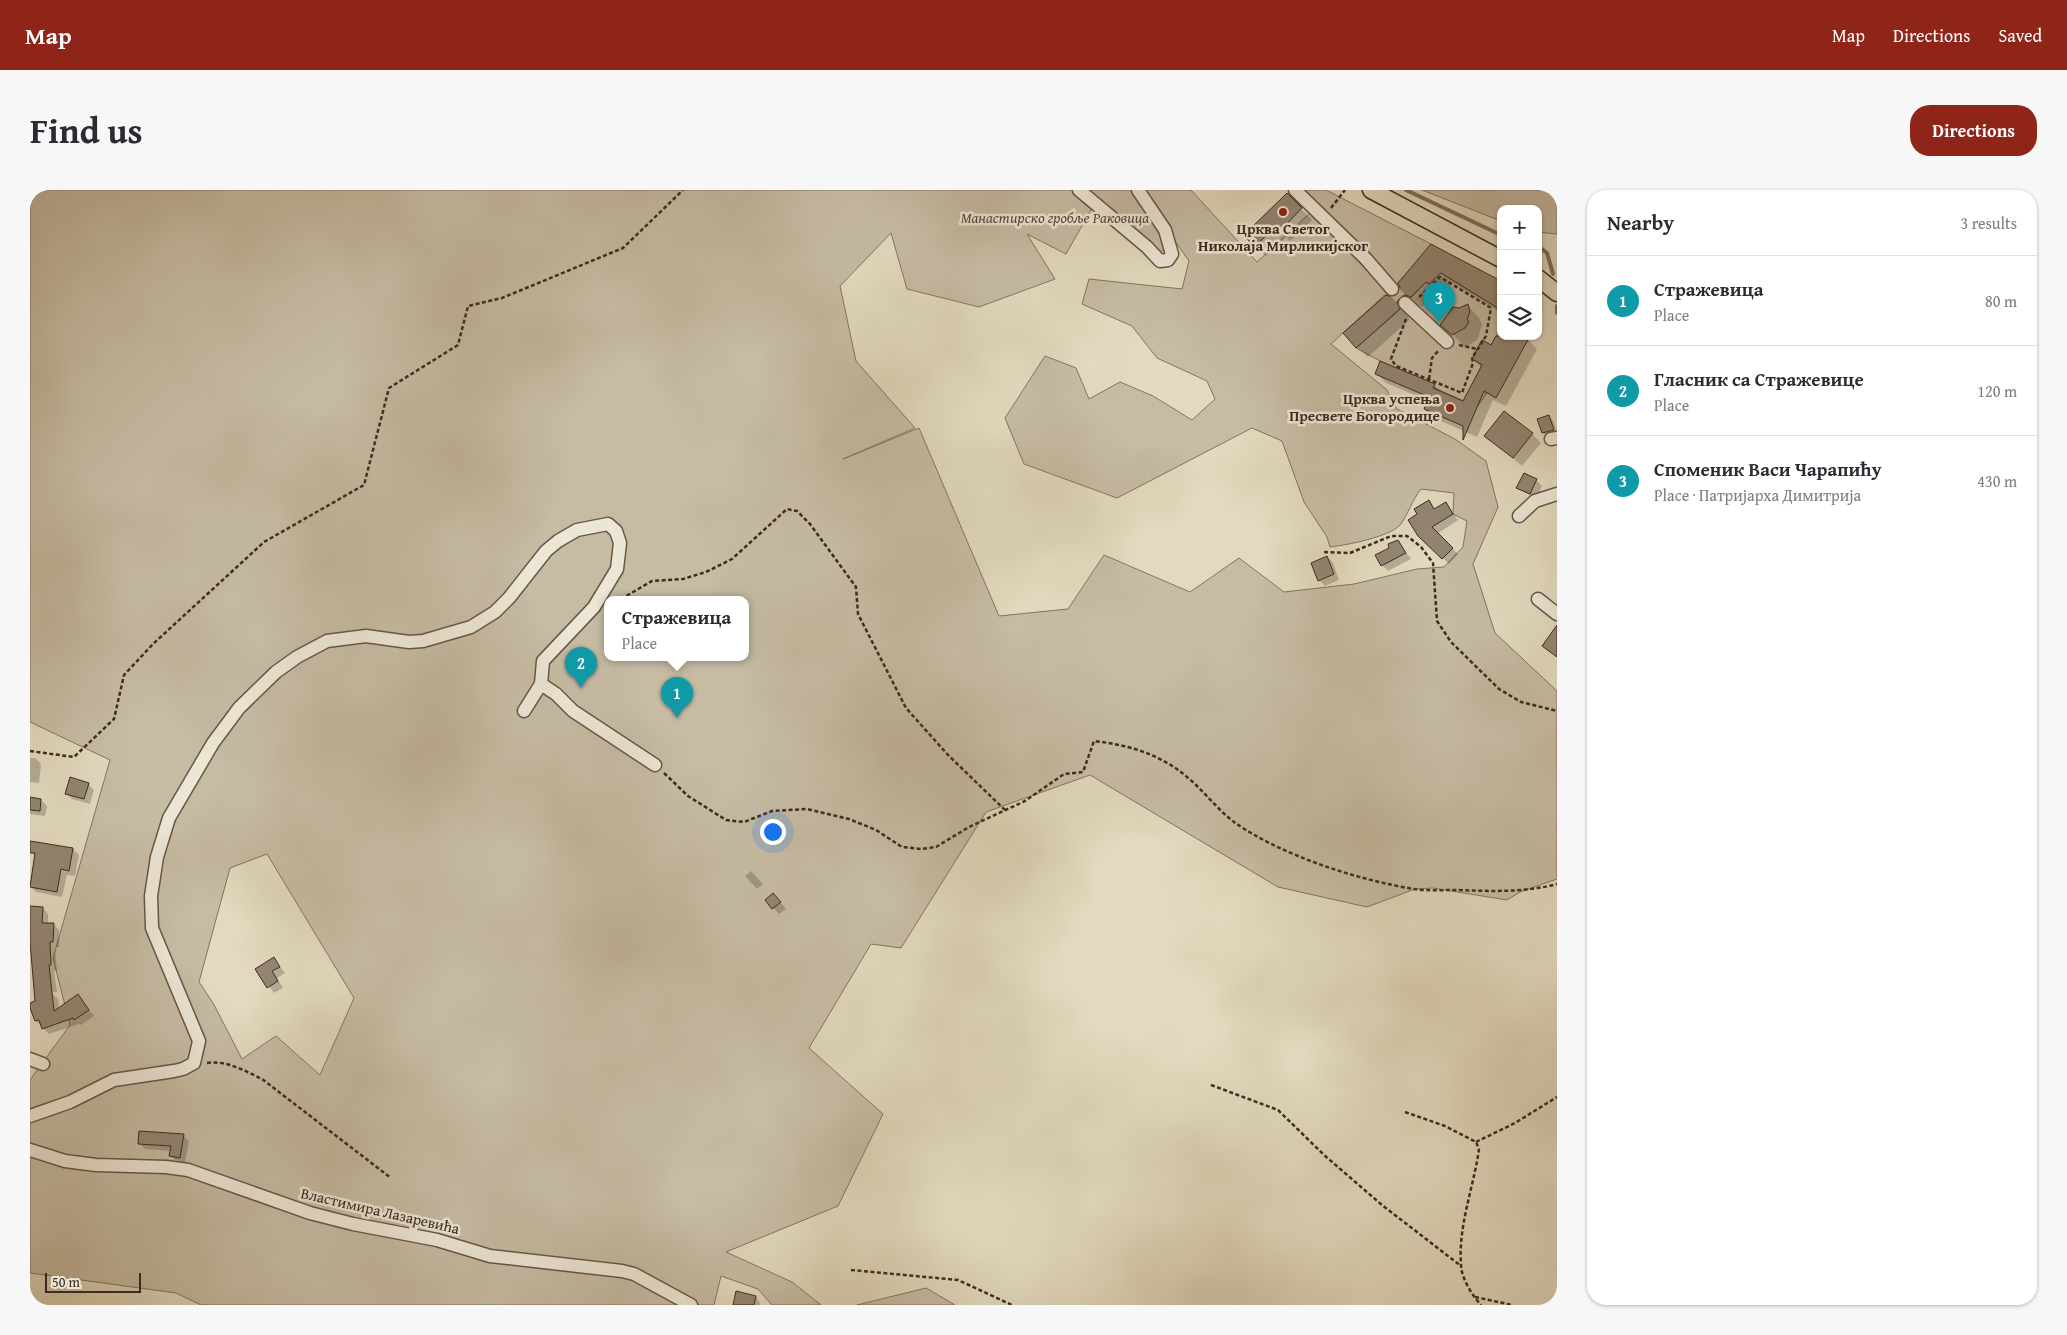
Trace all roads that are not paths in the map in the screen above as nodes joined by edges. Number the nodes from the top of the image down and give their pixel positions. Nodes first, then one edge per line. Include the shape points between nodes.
1 (1079, 190) edge
2 (1138, 190) edge
3 (1295, 190) edge
4 (1371, 190) edge
5 (1497, 257) edge
6 (1542, 281) edge
7 (1392, 289) tunnel mouth
8 (1557, 293) edge
9 (1405, 303) tunnel mouth
10 (1447, 342) road end
11 (1557, 494) edge
12 (1520, 516) dead end
13 (1538, 599) dead end
14 (1557, 614) edge
15 (541, 684) junction
16 (524, 711) dead end
17 (655, 765) road end
18 (30, 1060) edge
19 (44, 1064) dead end
20 (30, 1116) edge
21 (30, 1150) edge
22 (690, 1305) edge

1 - 2 street via 1160,261 1168,260 1172,254 1165,230
3 - 7 street
4 - 5 main road
6 - 8 main road
9 - 10 street
11 - 12 street via 1534,501
13 - 14 street
15 - 16 street
15 - 17 street via 573,711
15 - 20 street via 543,661 594,607 615,574 620,543 616,531 608,524 577,530 558,541 495,612 471,627 423,641 366,636 327,641 297,657 257,689 213,743 169,818 151,896 152,928 199,1040 194,1062 174,1071 114,1080 70,1102
18 - 19 street
21 - 22 street, Властимира Лазаревића via 65,1161 96,1165 166,1166 188,1170 310,1213 353,1224 436,1240 490,1256 628,1273

